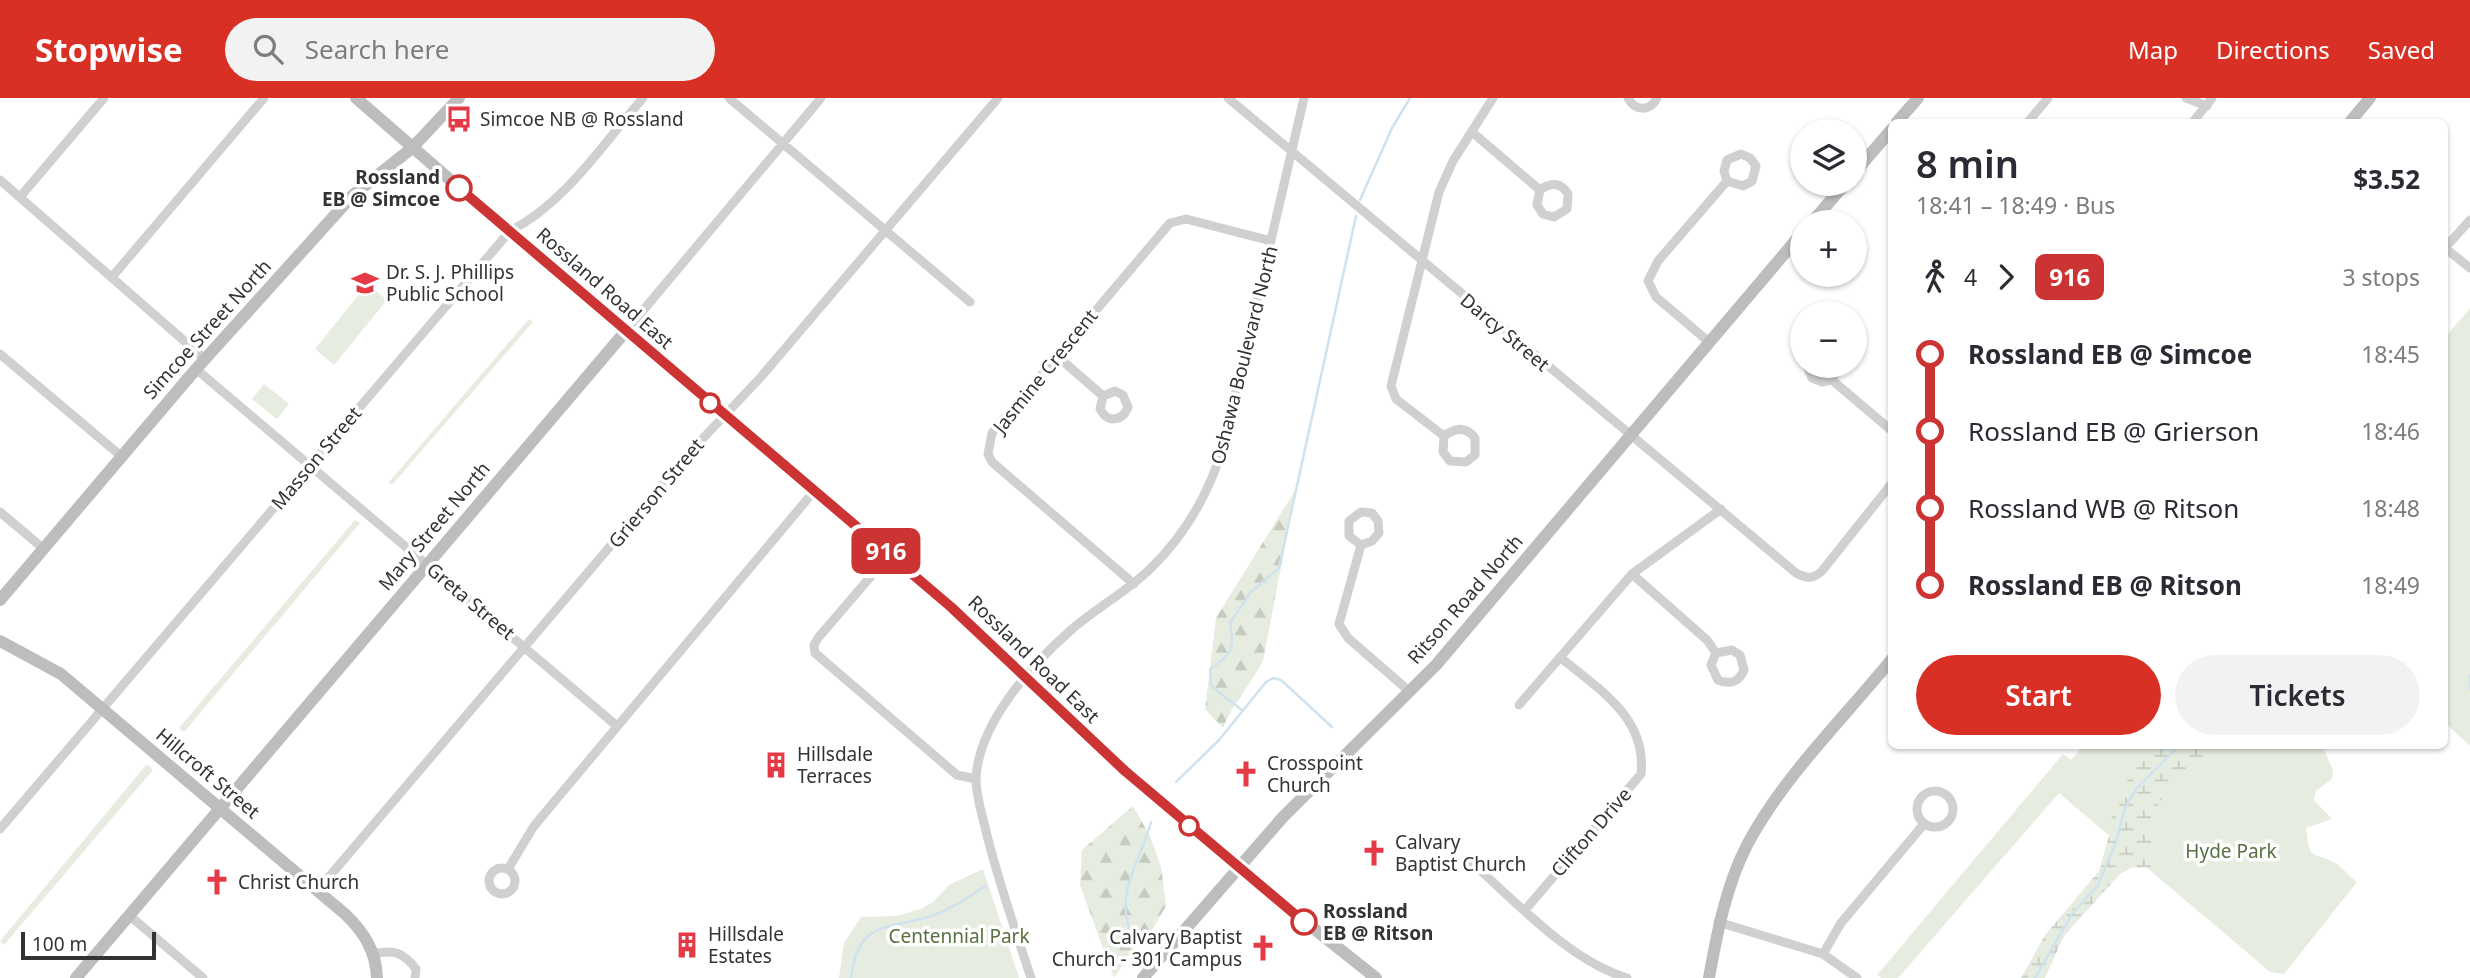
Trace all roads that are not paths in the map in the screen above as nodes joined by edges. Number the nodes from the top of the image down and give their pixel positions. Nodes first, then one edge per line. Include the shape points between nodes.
1 (104, 98) edge
2 (264, 98) edge
3 (356, 98) edge
4 (459, 98) edge
5 (643, 98) edge
6 (729, 98) edge
7 (821, 98) edge
8 (998, 98) edge
9 (1228, 98) edge
10 (1304, 98) edge
11 (1493, 98) edge
12 (1628, 98) edge
13 (1657, 98) edge
14 (1918, 98) edge
15 (2048, 98) edge
16 (2186, 98) edge
17 (2370, 98) edge
18 (2209, 102) edge
19 (1900, 119) edge
20 (2030, 119) edge
21 (2195, 119) edge
22 (2352, 119) edge
23 (1472, 132) junction
24 (1888, 134) edge
25 (783, 143) junction
26 (412, 148) junction
27 (1291, 151) junction
28 (1867, 158) edge
29 (0, 180) edge
30 (1727, 181) dead end
31 (1540, 190) dead end
32 (1835, 196) edge
33 (20, 197) junction
34 (1822, 210) edge
35 (2470, 220) edge
36 (886, 230) junction
37 (510, 231) junction
38 (1271, 241) junction
39 (2448, 245) edge
40 (1790, 247) edge
41 (2448, 250) edge
42 (1421, 262) junction
43 (2470, 268) edge
44 (112, 277) junction
45 (970, 302) dead end
46 (625, 332) junction
47 (1710, 342) junction
48 (0, 354) edge
49 (1057, 356) junction
50 (205, 359) junction
51 (196, 369) junction
52 (1814, 378) edge
53 (1832, 380) joint
54 (1102, 396) dead end
55 (724, 415) junction
56 (1888, 428) edge
57 (1444, 436) junction
58 (1633, 436) junction
59 (121, 456) junction
60 (310, 465) junction
61 (1888, 488) edge
62 (815, 490) junction
63 (1721, 509) junction
64 (0, 512) edge
65 (1360, 545) dead end
66 (44, 549) junction
67 (890, 554) junction
68 (426, 565) junction
69 (1632, 574) junction
70 (1134, 583) junction
71 (0, 600) edge
72 (0, 641) edge
73 (526, 647) junction
74 (1716, 653) dead end
75 (1560, 657) junction
76 (1888, 664) edge
77 (1026, 679) junction
78 (1409, 691) junction
79 (1519, 705) dead end
80 (102, 709) junction
81 (617, 726) junction
82 (976, 779) junction
83 (218, 808) junction
84 (1924, 824) junction
85 (0, 829) edge
86 (1471, 862) dead end
87 (1237, 868) junction
88 (508, 869) dead end
89 (317, 891) junction
90 (1525, 910) junction
91 (130, 916) junction
92 (1718, 922) junction
93 (373, 954) junction
94 (1823, 954) junction
95 (76, 978) edge
96 (203, 978) edge
97 (377, 978) edge
98 (415, 978) edge
99 (1031, 978) edge
100 (1143, 978) edge
101 (1376, 978) edge
102 (1627, 978) edge
103 (1709, 978) edge
104 (1857, 978) edge

1 - 33 street
2 - 44 street
3 - 26 main road, Rossland Road East
4 - 26 main road, Simcoe Street North
5 - 37 street, Masson Street via 555,199
6 - 25 street
7 - 25 street, Mary Street North
8 - 36 street, Grierson Street
9 - 27 street, Darcy Street
10 - 27 street, Oshawa Boulevard North
11 - 23 street
12 - 13 street via 1641,109
14 - 19 main road
15 - 20 street
16 - 18 street
17 - 22 main road
18 - 21 street
23 - 31 street
23 - 42 street via 1452,161 1439,192
24 - 28 main road
25 - 36 street
25 - 46 street, Mary Street North
26 - 37 main road, Rossland Road East
26 - 50 main road, Simcoe Street North via 352,195
27 - 38 street, Oshawa Boulevard North
27 - 42 street, Darcy Street
29 - 33 street
30 - 47 street via 1658,261 1648,281 1656,297
32 - 34 main road
33 - 44 street
35 - 39 street
36 - 45 street
36 - 55 street, Grierson Street
37 - 46 main road, Rossland Road East
37 - 60 street, Masson Street
38 - 49 street, Jasmine Crescent via 1186,219 1170,223
38 - 70 street, Oshawa Boulevard North via 1213,480 1172,546
40 - 47 main road, Ritson Road North
41 - 43 street
42 - 57 street via 1392,394
42 - 58 street, Darcy Street
44 - 50 street
46 - 55 main road, Rossland Road East
46 - 68 main road, Mary Street North
47 - 58 main road, Ritson Road North
48 - 59 street
49 - 54 street
49 - 70 street, Jasmine Crescent via 992,433 988,453 1000,470
50 - 51 main road, Simcoe Street North
51 - 59 main road, Simcoe Street North
51 - 60 street, Greta Street
52 - 53 street
53 - 56 street
55 - 62 main road, Rossland Road East
55 - 73 street, Grierson Street
57 - 57 street via 1455,429 1466,430 1475,438 1475,455 1461,464 1450,461 1443,452
58 - 63 street, Darcy Street
58 - 78 main road, Ritson Road North
59 - 66 main road, Simcoe Street North
60 - 68 street, Greta Street
60 - 80 street, Masson Street
61 - 63 street, Darcy Street via 1814,578 1804,578
62 - 67 main road, Rossland Road East
62 - 81 street
63 - 69 street
64 - 66 street
65 - 78 street via 1339,624 1348,638
66 - 71 main road, Simcoe Street North
67 - 77 main road, Rossland Road East
67 - 82 street via 818,638 815,653 957,775
68 - 73 street, Greta Street
68 - 83 main road, Mary Street North
69 - 74 street
69 - 75 street
70 - 77 street, Oshawa Boulevard North via 1072,629
72 - 80 main road, Hillcroft Street via 61,674
73 - 81 street, Greta Street
73 - 89 street, Grierson Street
75 - 79 street
75 - 90 street, Clifton Drive via 1624,711 1643,754 1642,774
76 - 92 main road via 1771,805 1746,847
77 - 82 street, Oshawa Boulevard North via 989,731
77 - 87 main road, Rossland Road East
78 - 87 main road, Ritson Road North
80 - 83 main road, Hillcroft Street
80 - 85 street, Masson Street
81 - 88 street via 534,826
82 - 99 street, Oshawa Boulevard North via 993,857
83 - 89 main road, Hillcroft Street
83 - 91 main road, Mary Street North
84 - 84 street via 1940,827 1950,818 1952,804 1944,794 1934,791 1923,796 1917,809
84 - 94 street via 1841,923
86 - 90 street
87 - 100 main road, Ritson Road North
87 - 101 main road, Rossland Road East
89 - 93 main road, Hillcroft Street via 355,924
90 - 102 street via 1582,956 1606,972
91 - 95 main road, Mary Street North
91 - 96 street
92 - 94 street
92 - 103 main road
93 - 97 main road, Hillcroft Street
93 - 98 street via 391,949 398,952 416,969
94 - 104 street

